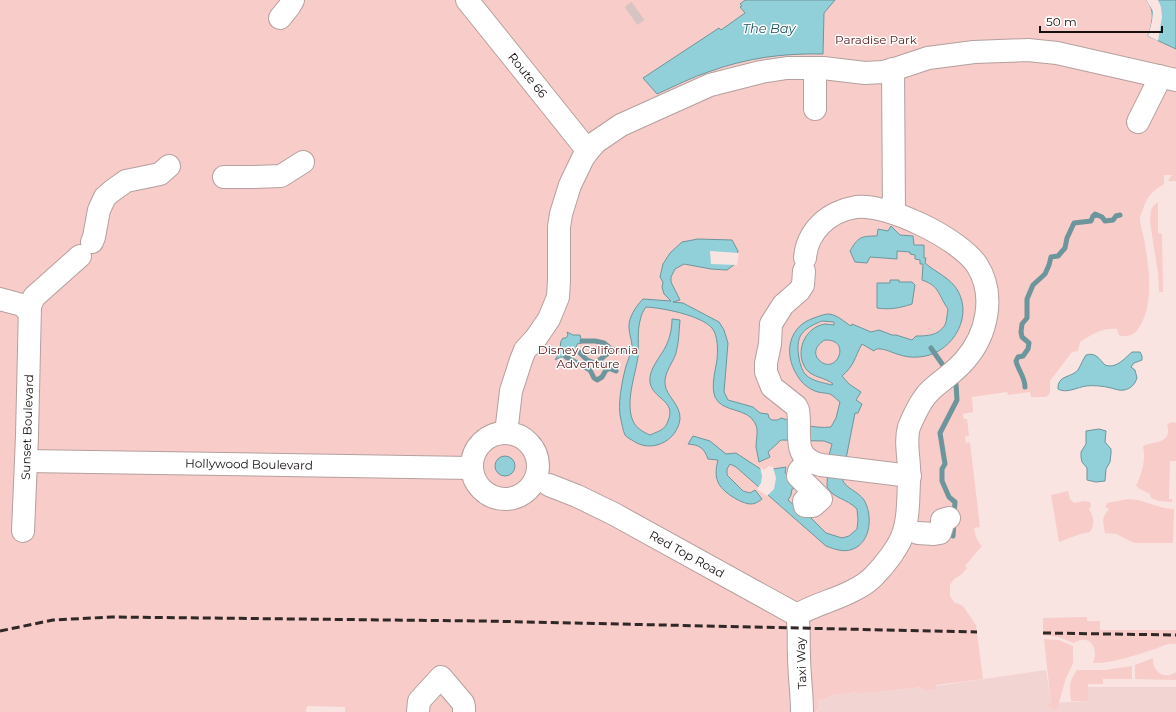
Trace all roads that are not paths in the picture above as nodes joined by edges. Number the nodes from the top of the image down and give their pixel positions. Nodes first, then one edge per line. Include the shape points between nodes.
1 (293, 0) edge
2 (467, 0) edge
3 (280, 18) dead end
4 (815, 68) junction
5 (893, 69) junction
6 (1167, 78) edge
7 (814, 109) dead end
8 (1138, 122) dead end
9 (588, 151) junction
10 (303, 162) dead end
11 (169, 166) dead end
12 (224, 176) dead end
13 (894, 213) junction
14 (0, 300) edge
15 (29, 317) junction
16 (506, 433) junction
17 (26, 461) junction
18 (808, 461) junction
19 (471, 468) junction
20 (910, 476) junction
21 (549, 485) dead end
22 (804, 501) dead end
23 (958, 516) dead end
24 (23, 531) dead end
25 (918, 533) dead end
26 (797, 615) junction
27 (418, 712) edge
28 (464, 712) edge
29 (802, 712) edge

1 - 3 street
2 - 9 street, Route 66
4 - 5 street via 865,73
4 - 7 street
4 - 9 street via 787,68 760,72 710,86 621,125 596,142
5 - 6 street via 946,55 1028,50 1071,56
5 - 13 street
6 - 8 street via 1157,84
9 - 16 street via 573,177 561,214 558,297 549,319 525,350 512,391
10 - 12 street via 281,176
11 - 15 street via 160,174 126,181 105,198 98,210 94,237 86,249 34,297
13 - 18 street via 871,207 857,207 827,218 810,238 803,285 783,305 771,324 766,372 772,387 796,406 801,452
13 - 20 street via 935,232 962,250 977,265 988,300 981,334 966,360 928,393 909,428 907,439
14 - 15 street via 22,305
15 - 17 street, Sunset Boulevard
16 - 19 street via 494,435 481,442 474,452
16 - 19 street via 524,439 535,451 538,468 537,479 532,487 516,498 497,499 478,487
17 - 19 street, Hollywood Boulevard
17 - 24 street, Sunset Boulevard
18 - 20 street via 848,469
18 - 22 street via 798,471 798,476 821,499 813,506 805,506
20 - 26 street via 904,532 892,554 872,578 854,590
21 - 26 street, Red Top Road via 614,514
23 - 25 street via 942,520 940,533
26 - 29 street, Taxi Way
27 - 28 street via 419,701 441,677 463,704

